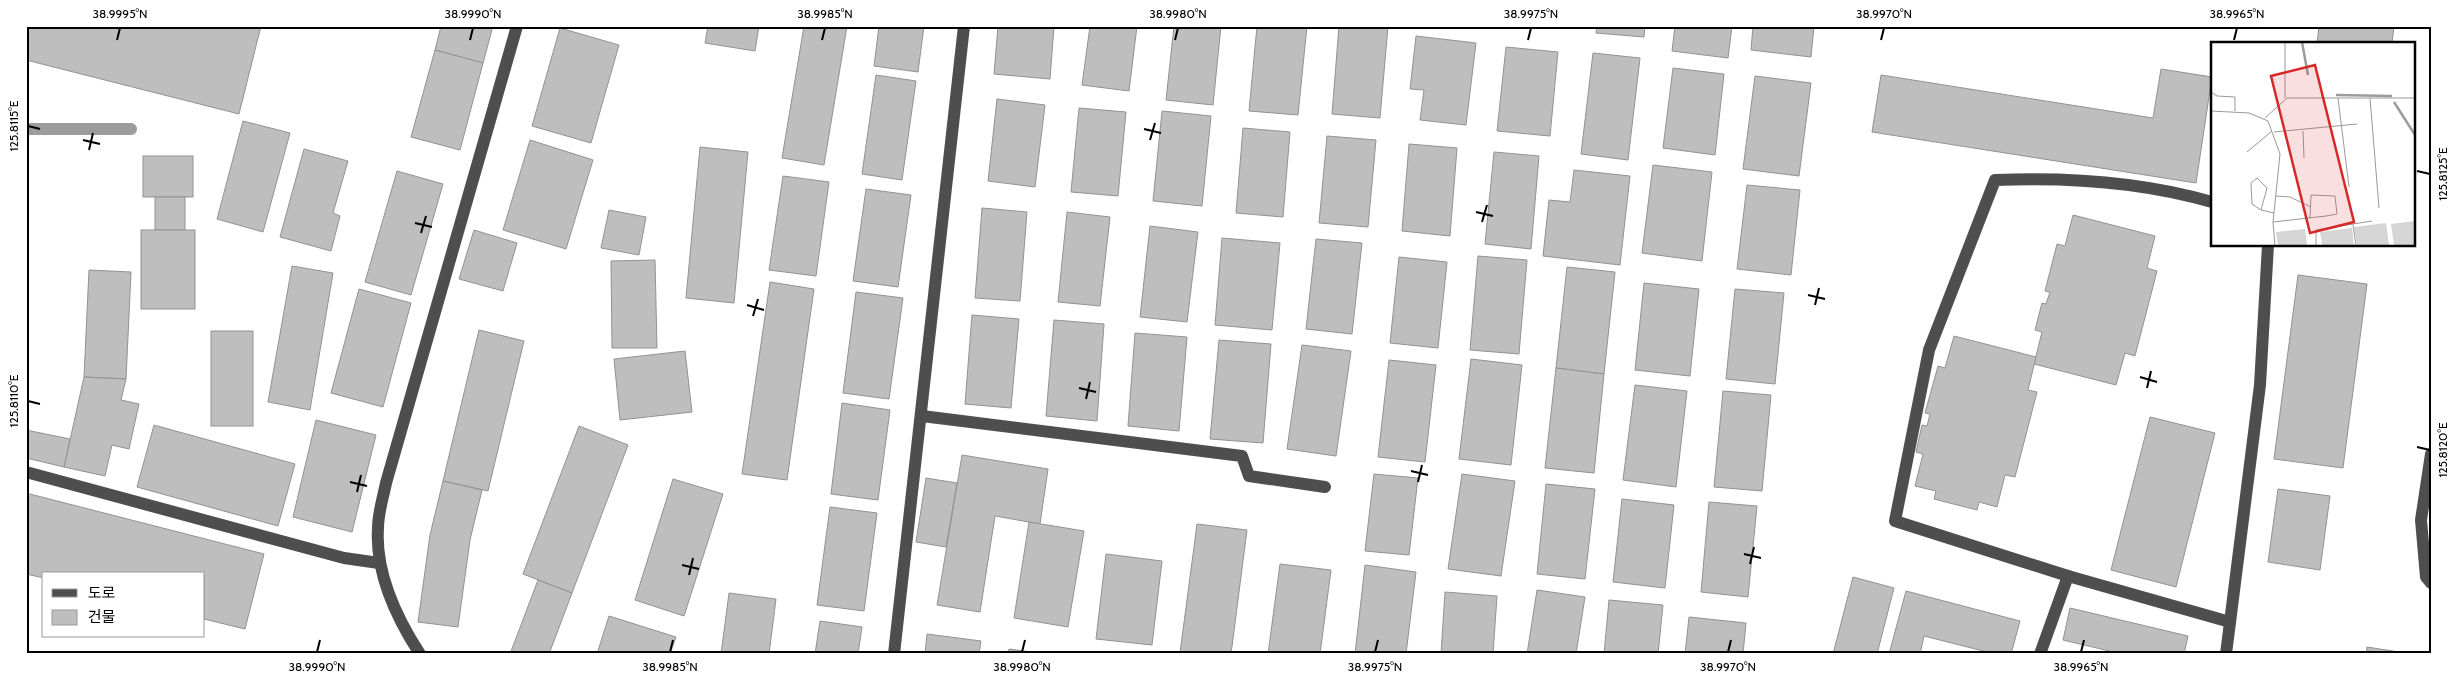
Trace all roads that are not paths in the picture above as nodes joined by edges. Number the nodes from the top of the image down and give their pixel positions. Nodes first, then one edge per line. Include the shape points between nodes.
1 (517, 26) edge
2 (964, 26) edge
3 (2211, 202) edge
4 (2268, 246) edge
5 (922, 416) junction
6 (2431, 454) edge
7 (26, 472) edge
8 (1326, 487) dead end
9 (379, 563) junction
10 (2068, 576) junction
11 (2431, 582) edge
12 (2230, 622) junction
13 (420, 654) edge
14 (894, 654) edge
15 (2040, 654) edge
16 (2226, 654) edge

1 - 9 street via 386,483 378,528
2 - 5 street
3 - 10 street via 2179,193 2051,178 1995,180 1929,350 1895,521
4 - 12 street via 2260,385
5 - 8 street via 1242,456 1249,476
5 - 14 street
6 - 11 street via 2422,520 2426,577
7 - 9 street via 344,558
9 - 13 street via 408,636
10 - 12 street
10 - 15 street
12 - 16 street

